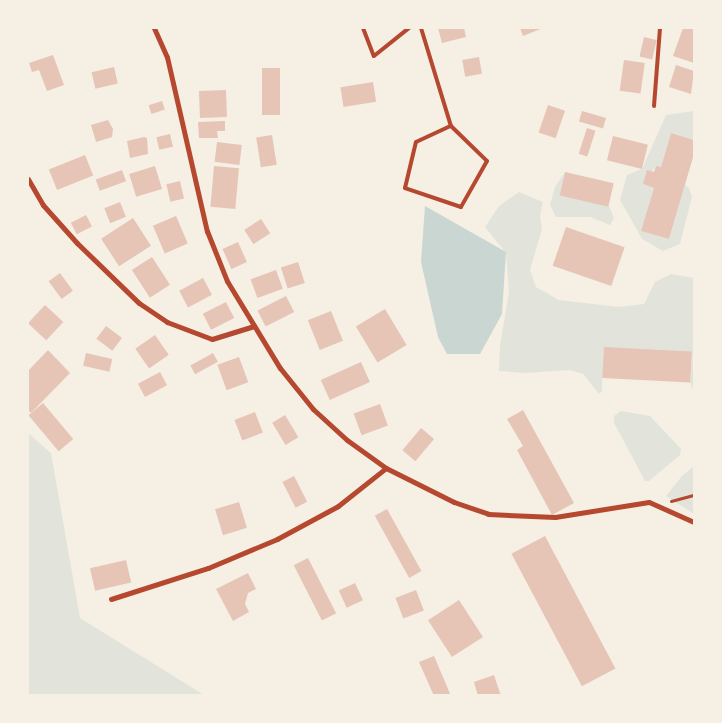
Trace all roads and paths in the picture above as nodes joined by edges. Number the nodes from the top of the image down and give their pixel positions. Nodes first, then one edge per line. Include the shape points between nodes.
1 (154, 28) edge
2 (362, 28) edge
3 (409, 28) edge
4 (421, 28) edge
5 (660, 28) edge
6 (654, 106) dead end
7 (451, 126) junction
8 (28, 179) edge
9 (254, 326) junction
10 (386, 468) junction
11 (694, 495) edge
12 (659, 506) junction
13 (694, 522) edge
14 (111, 599) dead end

1 - 9 street via 169,66 207,231 228,281
2 - 3 lane via 374,56
4 - 7 lane
5 - 6 lane
7 - 7 lane via 486,161 461,207 406,188 416,142
8 - 9 street via 43,205 77,243 139,303 167,322 212,339
9 - 10 street via 280,368 312,409
10 - 12 street via 454,502 488,514 555,517 649,502
10 - 14 street via 338,506 277,539 208,568
11 - 12 path
12 - 13 street

